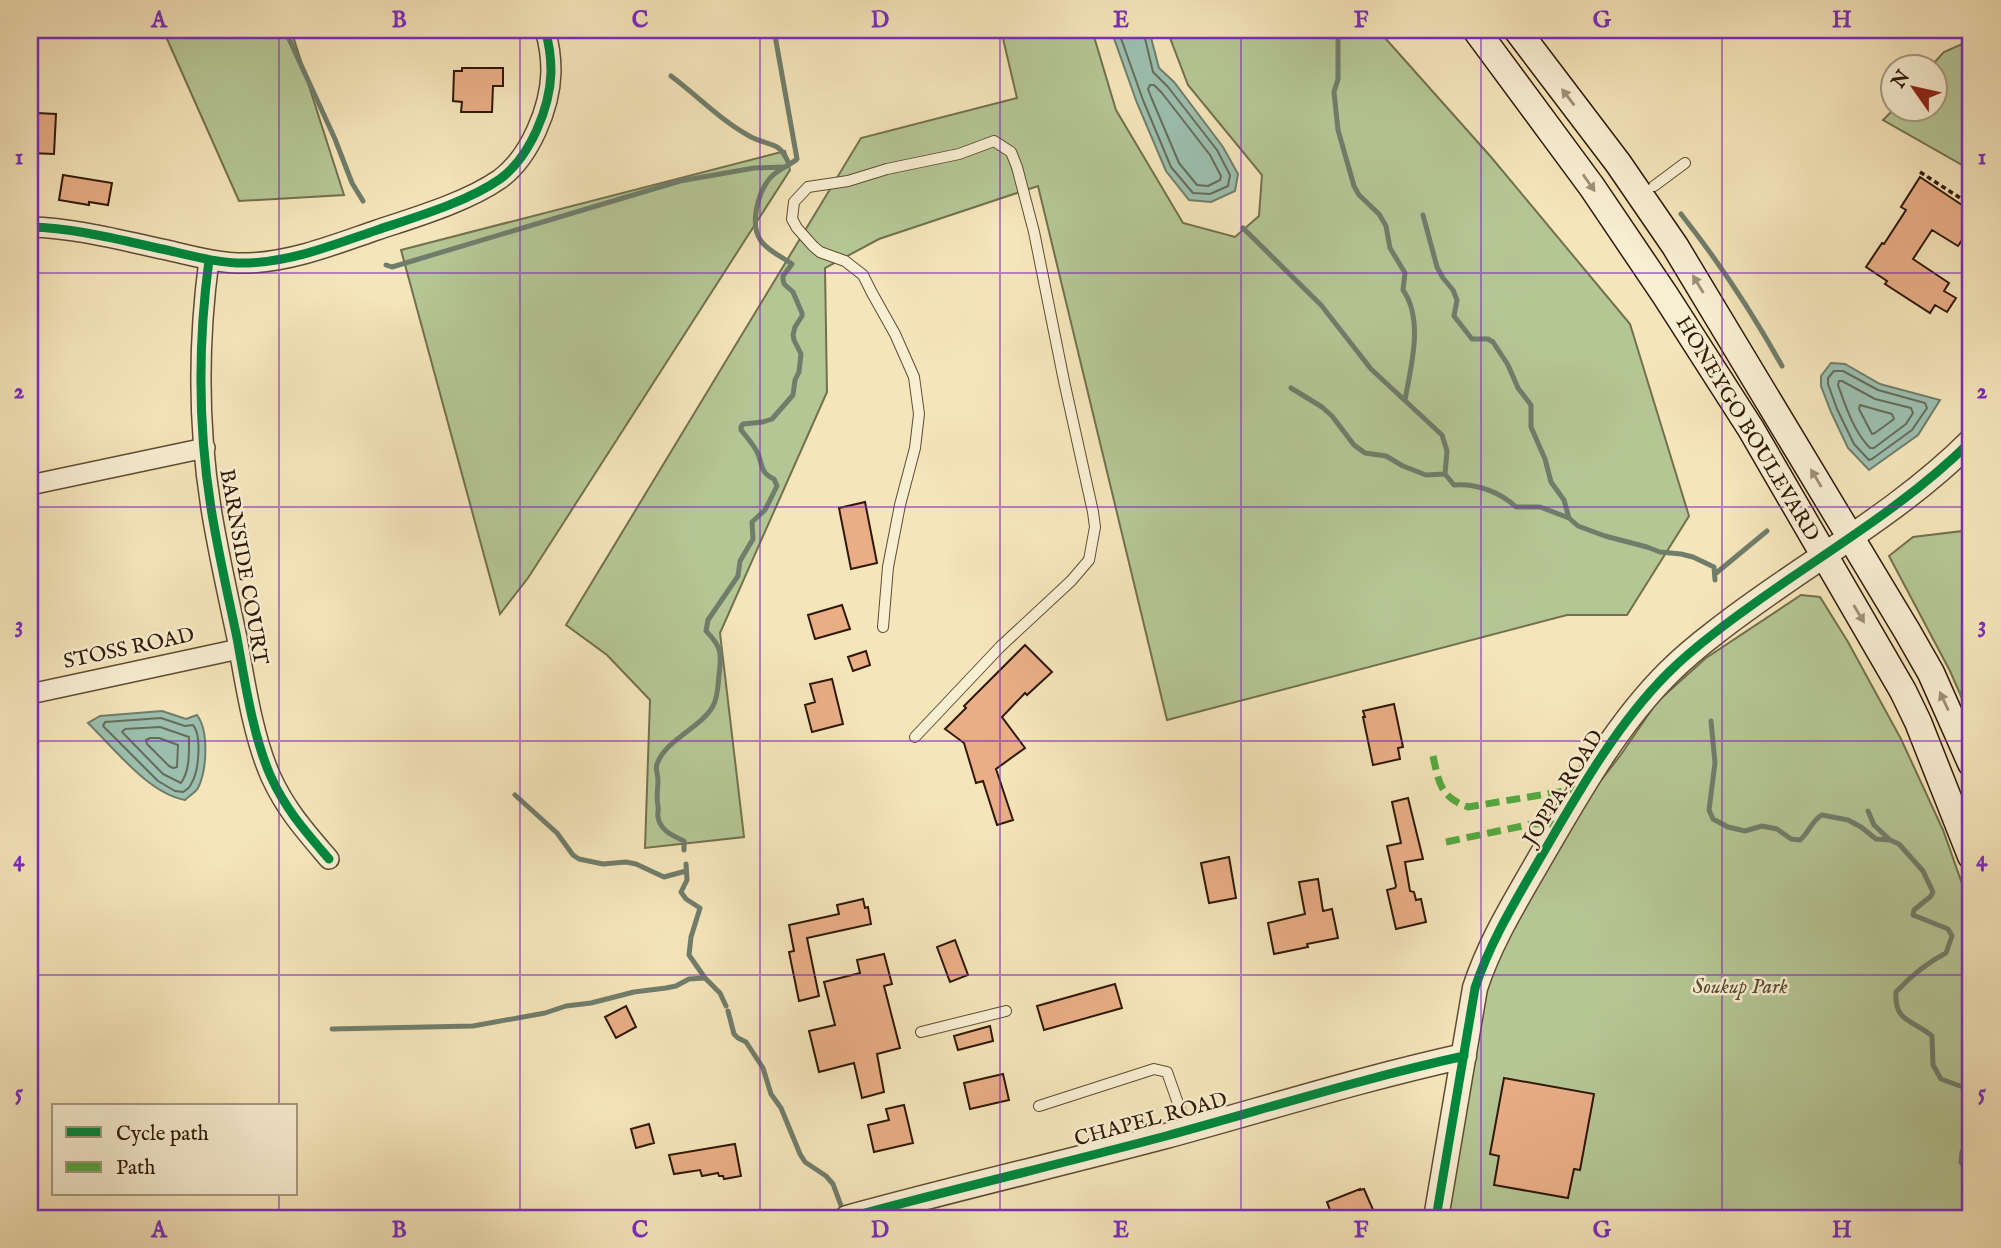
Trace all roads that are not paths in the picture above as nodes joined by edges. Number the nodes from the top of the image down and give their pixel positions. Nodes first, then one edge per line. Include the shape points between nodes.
1 (545, 30) edge
2 (1476, 30) edge
3 (1517, 30) edge
4 (1685, 163) dead end
5 (1654, 186) dead end
6 (30, 227) edge
7 (209, 260) junction
8 (1971, 441) edge
9 (205, 448) junction
10 (30, 485) edge
11 (1852, 536) junction
12 (1824, 555) junction
13 (883, 627) dead end
14 (239, 649) junction
15 (30, 694) edge
16 (915, 737) dead end
17 (1971, 763) edge
18 (1971, 856) edge
19 (329, 859) dead end
20 (1006, 1011) dead end
21 (921, 1032) dead end
22 (1464, 1056) junction
23 (1039, 1106) dead end
24 (1188, 1130) junction
25 (848, 1218) edge
26 (1436, 1218) edge

1 - 7 street via 551,71 548,97 527,147 501,178 473,195 287,259
2 -> 12 main road, HONEYGO BOULEVARD via 1665,295
11 -> 3 main road, HONEYGO BOULEVARD via 1675,246
4 - 5 lane
6 - 7 street via 97,235
7 - 9 street, BARNSIDE COURT via 201,334
8 - 11 street, JOPPA ROAD via 1923,485
9 - 10 street
9 - 14 street, BARNSIDE COURT via 211,510
11 - 12 street, JOPPA ROAD
17 -> 11 main road, HONEYGO BOULEVARD via 1931,673
12 -> 18 main road, HONEYGO BOULEVARD via 1903,691
12 - 22 street, JOPPA ROAD via 1685,657 1621,729 1494,939 1475,988
13 - 16 lane via 888,567 915,448 919,414 914,377 863,275 813,246 792,219 794,202 808,187 960,154 994,141 1011,152 1034,232 1093,512 1094,544 1089,560 1071,581 1000,647
14 - 15 street, STOSS ROAD
14 - 19 street, BARNSIDE COURT via 270,776 288,810
20 - 21 lane
22 - 24 street, CHAPEL ROAD
22 - 26 street, JOPPA ROAD
23 - 24 lane via 1154,1069 1167,1072
24 - 25 street, CHAPEL ROAD

